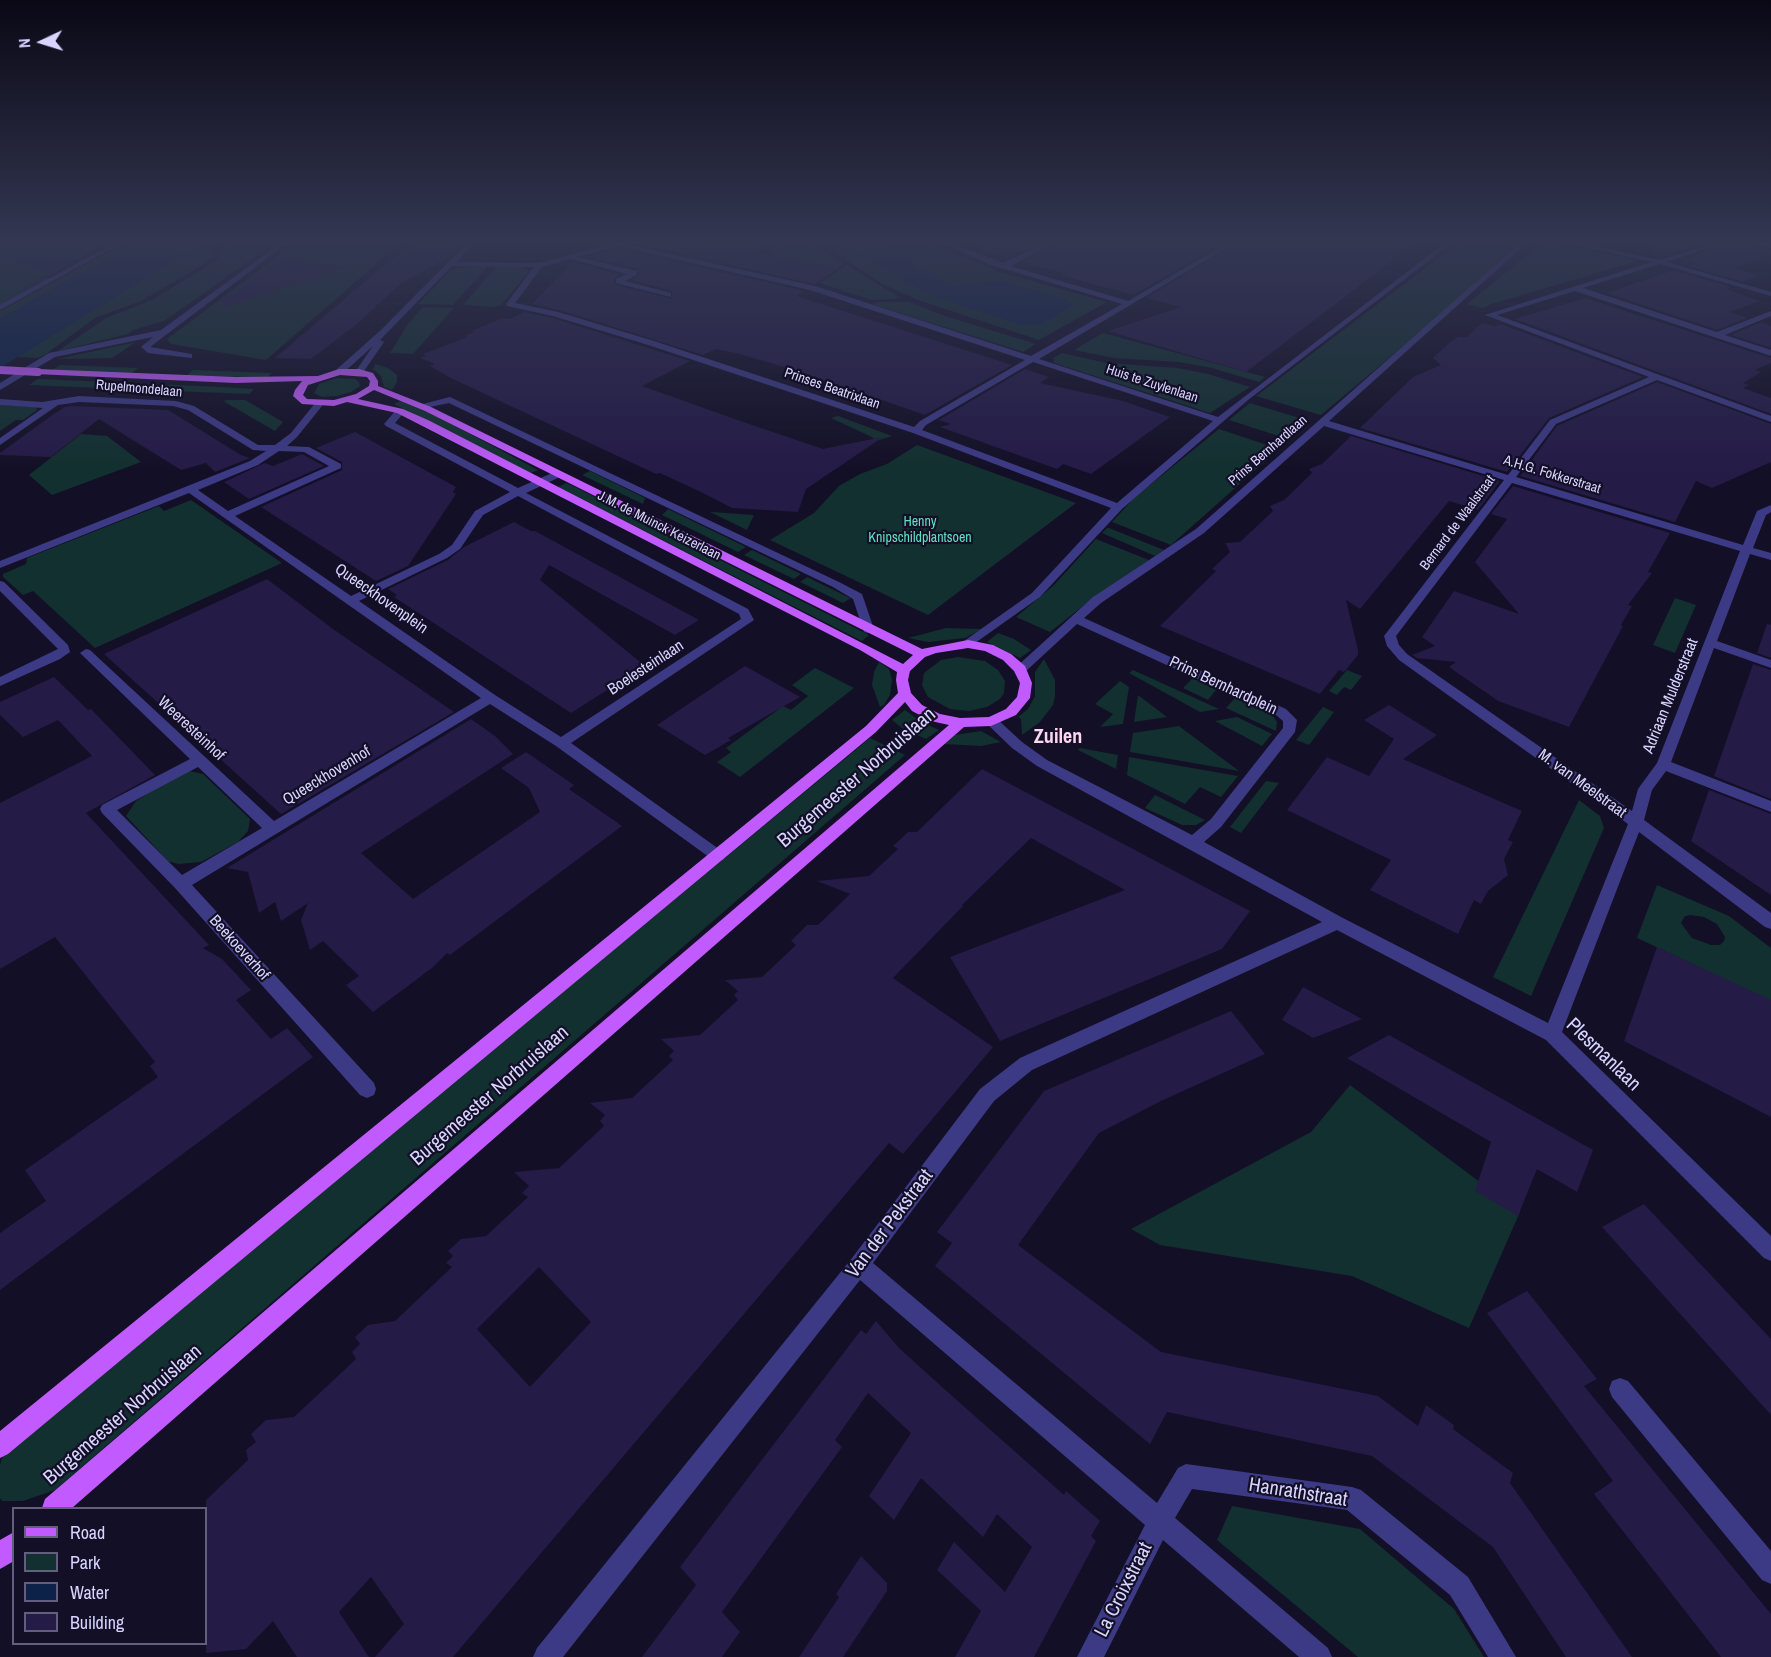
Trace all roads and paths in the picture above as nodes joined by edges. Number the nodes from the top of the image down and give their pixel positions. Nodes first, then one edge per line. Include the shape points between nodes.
1 (181, 319) edge
2 (396, 319) edge
3 (573, 319) edge
4 (911, 319) edge
5 (1099, 319) edge
6 (1350, 319) edge
7 (1439, 319) edge
8 (1501, 319) edge
9 (1670, 319) edge
10 (1756, 319) edge
11 (385, 331) junction
12 (164, 332) junction
13 (1718, 335) junction
14 (1771, 353) edge
15 (189, 356) dead end
16 (1033, 358) junction
17 (0, 370) edge
18 (339, 372) junction
19 (359, 372) junction
20 (34, 375) junction
21 (0, 376) edge
22 (1656, 377) junction
23 (315, 378) junction
24 (0, 387) edge
25 (373, 387) junction
26 (298, 390) junction
27 (349, 400) junction
28 (58, 401) junction
29 (0, 402) edge
30 (320, 404) junction
31 (420, 406) junction
32 (400, 411) junction
33 (1771, 419) edge
34 (1219, 420) junction
35 (1324, 423) junction
36 (916, 431) junction
37 (0, 442) edge
38 (278, 448) junction
39 (556, 475) junction
40 (1511, 478) junction
41 (541, 482) junction
42 (190, 489) junction
43 (518, 493) junction
44 (1118, 507) junction
45 (1771, 508) edge
46 (230, 514) junction
47 (1746, 549) junction
48 (1771, 557) edge
49 (0, 565) edge
50 (0, 584) edge
51 (350, 601) junction
52 (1075, 619) junction
53 (868, 629) junction
54 (1712, 643) junction
55 (968, 644) junction
56 (1393, 646) joint
57 (86, 653) dead end
58 (921, 654) junction
59 (1771, 664) edge
60 (1020, 669) junction
61 (904, 670) junction
62 (0, 682) edge
63 (905, 694) junction
64 (490, 698) junction
65 (991, 721) junction
66 (960, 723) junction
67 (561, 744) junction
68 (199, 760) junction
69 (1663, 764) junction
70 (1771, 807) edge
71 (1636, 822) junction
72 (273, 829) junction
73 (1194, 843) junction
74 (718, 856) junction
75 (181, 884) junction
76 (1771, 922) edge
77 (1337, 923) junction
78 (1552, 1034) junction
79 (368, 1089) dead end
80 (1771, 1251) edge
81 (859, 1265) junction
82 (1620, 1389) dead end
83 (0, 1446) edge
84 (56, 1507) edge
85 (1159, 1523) junction
86 (12, 1546) edge
87 (0, 1556) edge
88 (1771, 1571) edge
89 (546, 1657) edge
90 (1090, 1657) edge
91 (1319, 1657) edge
92 (1503, 1657) edge

1 - 12 street
2 - 11 street
3 - 36 street, Prinses Beatrixlaan
4 - 16 street, Huis te Zuylenlaan
5 - 16 street
6 - 34 street
7 - 35 street, Prins Bernhardlaan
8 - 22 street
9 - 13 street
10 - 13 street
11 - 18 street
11 - 19 street
12 - 15 street via 145,347
12 - 24 street via 52,355
13 - 14 street
16 - 34 street, Huis te Zuylenlaan
16 - 36 street via 923,423
17 - 20 main road, bridge
18 - 19 main road
18 - 23 main road
19 - 25 main road via 370,375
20 - 21 main road
20 - 23 main road
20 - 26 main road
22 - 33 street
22 - 40 street, Bernard de Waalstraat via 1553,422
23 - 26 main road
25 - 27 main road
25 - 31 main road, J.M. de Muinck Keizerlaan
26 - 30 main road via 298,396 305,402
27 - 30 main road
27 - 32 main road, J.M. de Muinck Keizerlaan
28 - 29 street, Rupelmondelaan via 42,405
28 - 37 street
28 - 38 street, Rupelmondelaan via 173,403 191,408 256,448
30 - 38 street
31 - 39 main road, J.M. de Muinck Keizerlaan
31 - 53 street, J.M. de Muinck Keizerlaan via 450,400 837,585 858,597
32 - 41 main road, J.M. de Muinck Keizerlaan
32 - 43 street via 389,424
34 - 44 street
35 - 40 street, A.H.G. Fokkerstraat
35 - 52 street, Prins Bernhardlaan via 1200,531
36 - 44 street, Prinses Beatrixlaan
38 - 42 street via 254,463
38 - 46 street, Rupelmondelaan via 306,449 337,466
39 - 41 street
39 - 53 main road, J.M. de Muinck Keizerlaan
40 - 47 street, A.H.G. Fokkerstraat
40 - 56 street, Bernard de Waalstraat via 1390,636
41 - 43 street
41 - 61 main road, J.M. de Muinck Keizerlaan
42 - 46 street, Queeckhovenplein
42 - 49 street
43 - 51 street via 479,513 456,547 443,556
43 - 67 street, Boelesteinlaan via 744,612 748,620
44 - 55 street via 1036,595
45 - 47 street, Adriaan Mulderstraat via 1761,513
46 - 51 street, Queeckhovenplein
47 - 48 street, A.H.G. Fokkerstraat
47 - 54 street, Adriaan Mulderstraat
50 - 62 street via 64,648 63,652
51 - 64 street, Queeckhovenplein
52 - 60 street, Prins Bernhardlaan
52 - 73 street, Prins Bernhardplein via 1281,712 1290,720 1290,729 1270,755 1216,823
53 - 58 main road, J.M. de Muinck Keizerlaan
54 - 59 street
54 - 69 street, Adriaan Mulderstraat
55 - 58 main road
55 - 60 main road via 989,648
56 - 71 street, M. van Meelstraat via 1403,657
57 - 68 street, Weeresteinhof
58 - 61 main road
60 - 65 main road via 1026,683 1023,698 1011,712
61 - 63 main road
63 - 66 main road via 917,708 936,718
63 - 74 main road, Burgemeester Norbruislaan via 871,729
64 - 67 street, Queeckhovenplein
64 - 72 street, Queeckhovenhof
65 - 66 main road
65 - 73 street via 1042,763
66 - 84 main road, Burgemeester Norbruislaan
67 - 74 street, Queeckhovenplein
68 - 72 street, Weeresteinhof
68 - 75 street, Beekoeverhof via 107,809
69 - 70 street
69 - 71 street, Adriaan Mulderstraat via 1645,789
71 - 76 street, M. van Meelstraat
71 - 78 street, Adriaan Mulderstraat
72 - 75 street, Queeckhovenhof
73 - 77 street
74 - 83 main road, Burgemeester Norbruislaan
75 - 79 street, Beekoeverhof
77 - 78 street, Plesmanlaan
77 - 81 street, Van der Pekstraat via 1026,1064 987,1095
78 - 80 street, Plesmanlaan
81 - 85 street
81 - 89 street, Van der Pekstraat
82 - 88 street
85 - 90 street, La Croixstraat
85 - 91 street
85 - 92 street, Hanrathstraat via 1186,1476 1352,1499 1459,1586
86 - 87 main road

